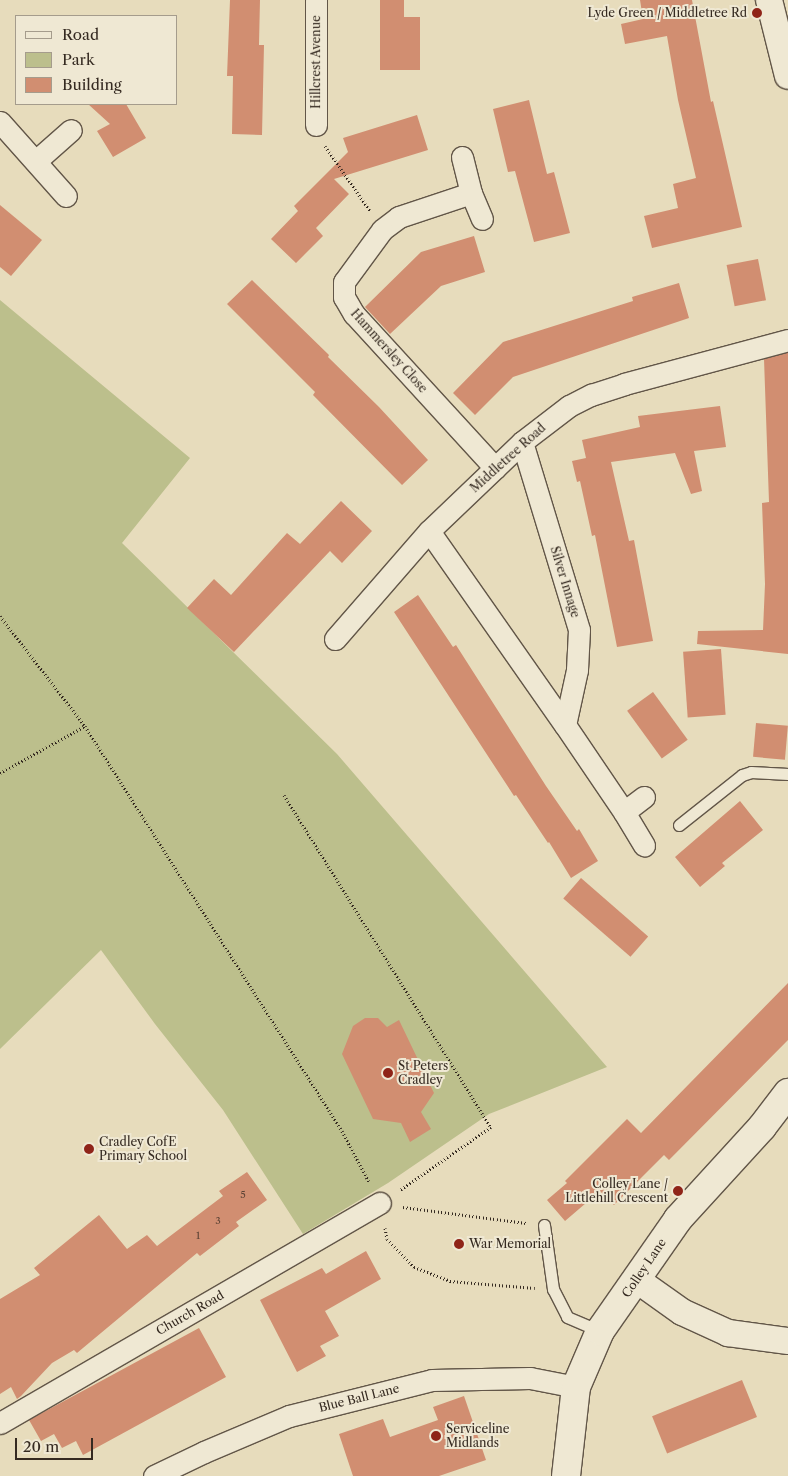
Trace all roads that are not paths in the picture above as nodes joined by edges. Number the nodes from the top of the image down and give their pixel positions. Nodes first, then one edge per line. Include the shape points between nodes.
1 (316, 0) edge
2 (769, 0) edge
3 (788, 76) edge
4 (0, 122) edge
5 (316, 125) road end
6 (71, 130) dead end
7 (462, 158) dead end
8 (37, 160) junction
9 (471, 193) junction
10 (66, 196) dead end
11 (482, 219) dead end
12 (788, 340) edge
13 (522, 442) junction
14 (495, 468) junction
15 (429, 531) junction
16 (335, 639) dead end
17 (565, 725) junction
18 (788, 774) edge
19 (644, 797) dead end
20 (624, 812) junction
21 (679, 826) dead end
22 (644, 845) dead end
23 (788, 1093) edge
24 (380, 1203) road end
25 (544, 1225) road end
26 (637, 1280) junction
27 (600, 1331) junction
28 (788, 1341) edge
29 (576, 1386) junction
30 (0, 1423) edge
31 (154, 1476) edge
32 (566, 1476) edge

1 - 5 street, Hillcrest Avenue
2 - 3 street
4 - 8 street
6 - 8 street
7 - 9 street
8 - 10 street
9 - 11 street
9 - 14 street, Hammersley Close via 400,217 382,230 344,282 344,297 354,314
12 - 13 street, Middletree Road via 591,395 569,406
13 - 14 street, Middletree Road
13 - 17 street, Silver Innage via 579,630 577,670
14 - 15 street, Middletree Road
15 - 16 street, Middletree Road
15 - 17 street
17 - 20 street
18 - 21 lane via 751,772 742,775
19 - 20 street
20 - 22 street
23 - 26 main road, Colley Lane via 678,1219
24 - 30 street, Church Road
25 - 27 lane via 553,1290 567,1317
26 - 27 main road, Colley Lane
26 - 28 street via 682,1312 728,1333
27 - 29 main road, Colley Lane
29 - 31 street, Blue Ball Lane via 530,1378 432,1380 290,1416
29 - 32 main road, Colley Lane

